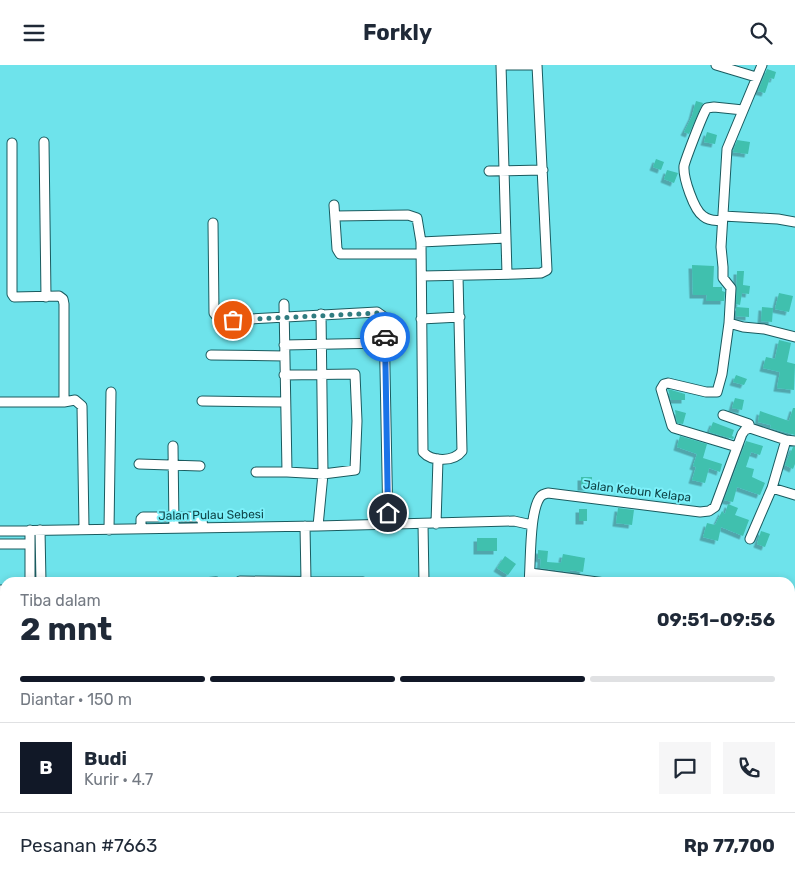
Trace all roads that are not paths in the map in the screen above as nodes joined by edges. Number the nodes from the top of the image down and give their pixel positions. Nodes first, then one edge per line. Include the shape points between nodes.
1 (501, 65) edge
2 (536, 65) edge
3 (716, 65) edge
4 (762, 65) edge
5 (756, 77) junction
6 (743, 110) junction
7 (44, 142) dead end
8 (12, 143) dead end
9 (543, 170) junction
10 (489, 171) dead end
11 (504, 171) junction
12 (334, 205) dead end
13 (334, 216) junction
14 (722, 218) junction
15 (795, 222) edge
16 (213, 223) dead end
17 (506, 238) junction
18 (421, 242) junction
19 (421, 254) junction
20 (507, 273) junction
21 (422, 276) junction
22 (458, 276) junction
23 (46, 297) junction
24 (284, 304) dead end
25 (321, 314) junction
26 (285, 317) junction
27 (460, 317) junction
28 (421, 319) junction
29 (729, 323) junction
30 (795, 337) edge
31 (386, 343) junction
32 (284, 345) junction
33 (322, 345) junction
34 (211, 355) dead end
35 (285, 356) junction
36 (284, 375) junction
37 (323, 375) junction
38 (111, 392) dead end
39 (64, 401) junction
40 (202, 401) dead end
41 (285, 401) junction
42 (0, 402) edge
43 (723, 415) dead end
44 (750, 428) junction
45 (791, 440) edge
46 (173, 445) dead end
47 (737, 447) junction
48 (438, 459) junction
49 (138, 464) dead end
50 (172, 465) junction
51 (200, 466) dead end
52 (256, 472) dead end
53 (287, 472) junction
54 (323, 474) junction
55 (772, 488) junction
56 (795, 495) edge
57 (175, 517) junction
58 (423, 524) junction
59 (436, 524) junction
60 (388, 525) junction
61 (532, 525) junction
62 (305, 526) junction
63 (318, 526) junction
64 (84, 528) junction
65 (174, 528) junction
66 (202, 528) junction
67 (142, 529) junction
68 (30, 530) junction
69 (40, 530) junction
70 (109, 530) junction
71 (0, 531) edge
72 (750, 539) dead end
73 (0, 543) edge
74 (30, 543) junction
75 (30, 577) edge
76 (41, 577) edge
77 (311, 577) edge
78 (424, 577) edge
79 (529, 577) edge

1 - 2 street
1 - 11 street
2 - 9 street
3 - 5 street
4 - 5 street
5 - 6 street
6 - 14 street via 728,149
6 - 14 street via 707,108 684,164 684,177 698,211 712,221
7 - 23 street
8 - 23 street via 12,294 14,297
9 - 11 street
9 - 20 street via 547,270 541,273
10 - 11 street
11 - 17 street
12 - 13 street
13 - 18 street via 414,216 418,221
13 - 19 street via 340,255
14 - 15 street
14 - 29 street via 723,277 731,291
16 - 26 street via 216,316 233,320
17 - 18 street
17 - 20 street
18 - 19 street
19 - 21 street
20 - 22 street
21 - 22 street
21 - 28 street
22 - 27 street
23 - 39 street via 59,296 64,304
24 - 26 street
25 - 26 street
25 - 31 street via 382,315
25 - 33 street
26 - 32 street
27 - 28 street
27 - 48 street via 462,451 452,459
28 - 48 street via 423,452
29 - 30 street
29 - 47 street via 717,392 668,383 661,389 674,428
31 - 33 street
31 - 60 street
32 - 33 street
32 - 35 street
33 - 37 street
34 - 35 street
35 - 36 street
36 - 37 street
36 - 41 street
37 - 54 street
37 - 54 street via 355,374 357,421 355,470
38 - 70 street
39 - 42 street
39 - 64 street via 75,400 82,406
40 - 41 street
41 - 53 street
43 - 44 street via 750,424
44 - 45 street
44 - 47 street, Jalan Kebun Kelapa via 742,434
45 - 55 street
46 - 50 street
47 - 61 street, Jalan Kebun Kelapa via 715,507 709,511 548,493 540,497
48 - 59 street
49 - 50 street
50 - 51 street
50 - 57 street
52 - 53 street
53 - 54 street
54 - 63 street
55 - 56 street
55 - 72 street
57 - 65 street
57 - 66 street via 201,518
57 - 67 street via 143,517
58 - 59 street, Jalan Pulau Sebesi
58 - 60 street, Jalan Pulau Sebesi
58 - 78 street
59 - 61 street, Jalan Pulau Sebesi via 519,521
60 - 63 street, Jalan Pulau Sebesi
61 - 79 street, Jalan Kebun Kelapa
62 - 63 street, Jalan Pulau Sebesi
62 - 66 street, Jalan Pulau Sebesi
62 - 77 street
64 - 69 street, Jalan Pulau Sebesi
64 - 70 street, Jalan Pulau Sebesi
65 - 66 street, Jalan Pulau Sebesi
65 - 67 street, Jalan Pulau Sebesi
67 - 70 street, Jalan Pulau Sebesi
68 - 69 street, Jalan Pulau Sebesi
68 - 71 street, Jalan Pulau Sebesi
68 - 74 street
69 - 76 street
73 - 74 street
74 - 75 street

